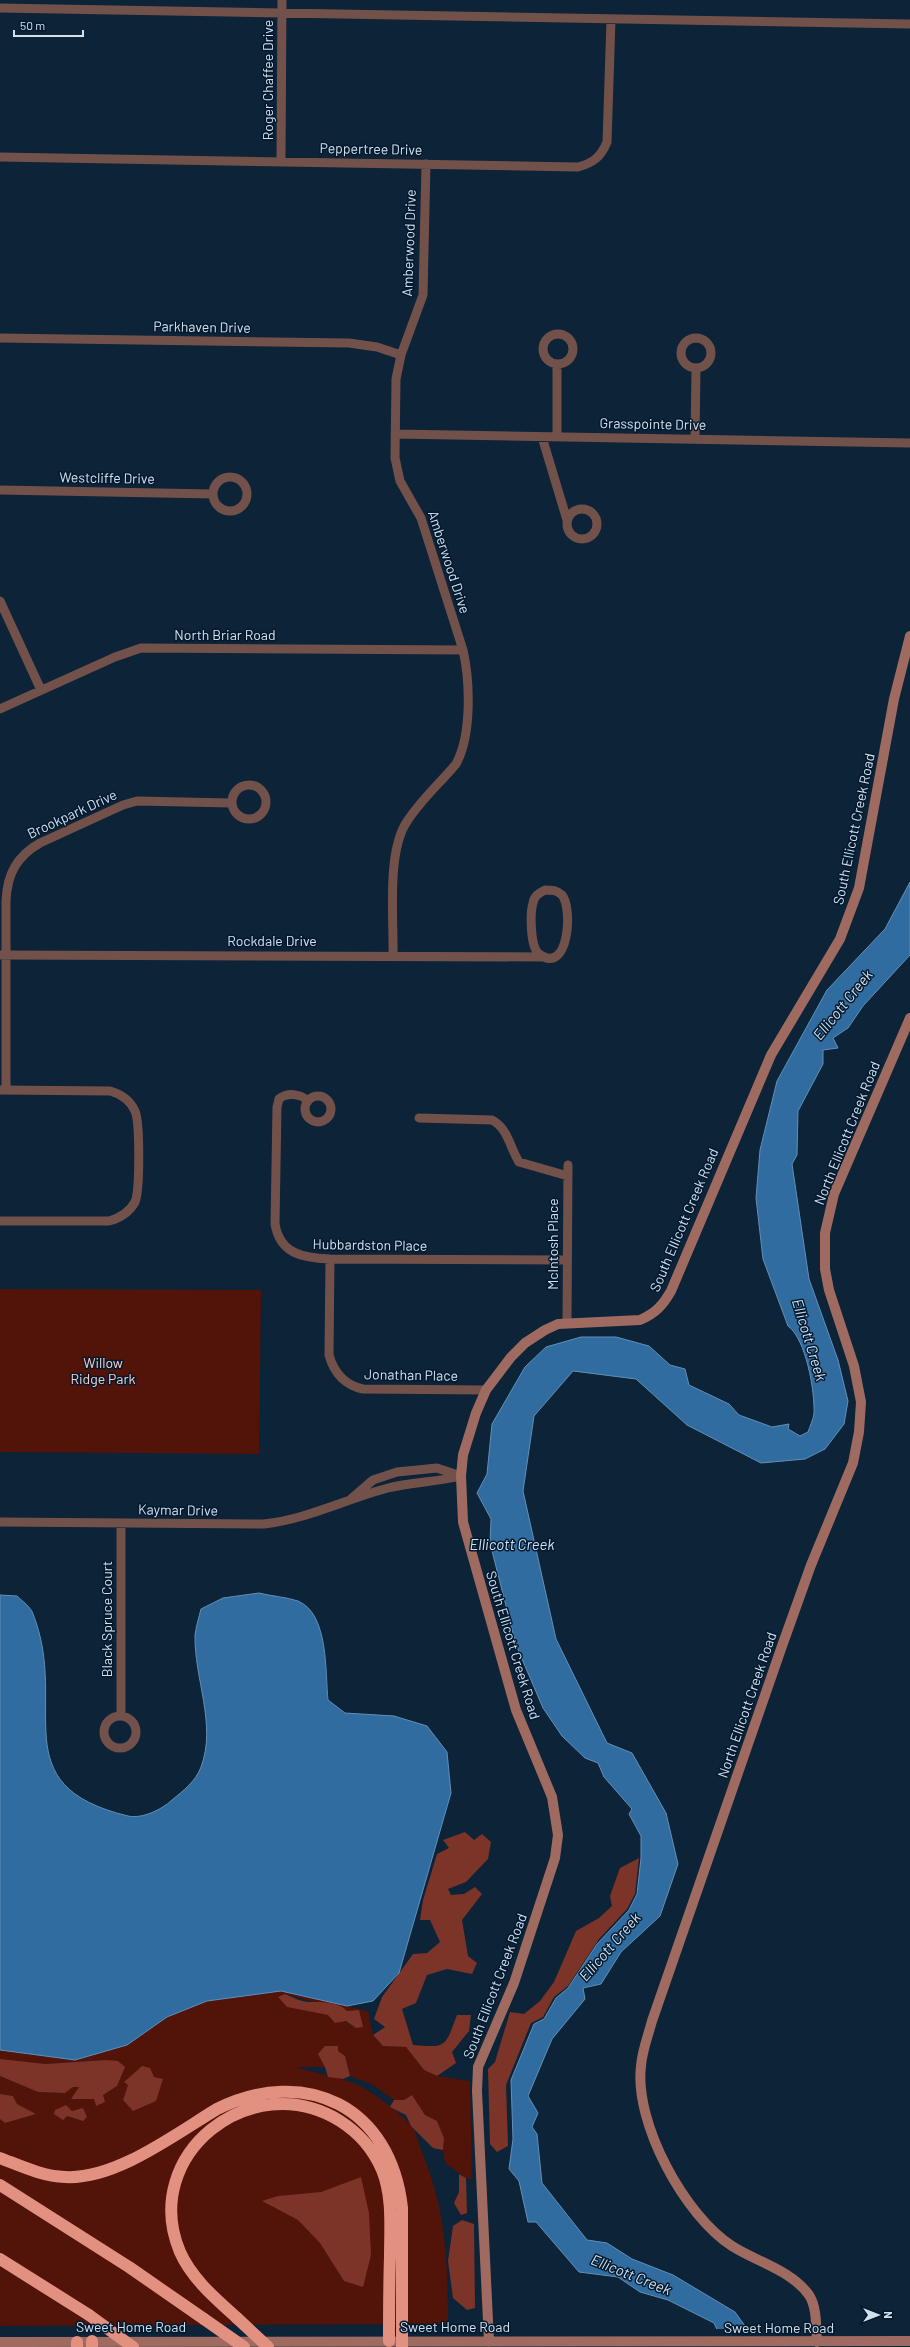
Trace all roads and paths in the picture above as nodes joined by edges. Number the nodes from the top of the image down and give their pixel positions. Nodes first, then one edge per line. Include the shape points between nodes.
1 (282, 0) edge
2 (0, 8) edge
3 (282, 13) junction
4 (611, 20) junction
5 (910, 24) edge
6 (0, 157) edge
7 (281, 161) junction
8 (426, 164) junction
9 (0, 338) edge
10 (401, 355) junction
11 (558, 365) dead end
12 (696, 368) dead end
13 (395, 434) junction
14 (557, 436) junction
15 (542, 437) junction
16 (695, 439) junction
17 (910, 443) edge
18 (0, 490) edge
19 (213, 494) dead end
20 (567, 520) dead end
21 (0, 601) edge
22 (910, 636) edge
23 (463, 650) junction
24 (41, 690) junction
25 (0, 709) edge
26 (231, 803) dead end
27 (3, 955) edge
28 (393, 956) junction
29 (544, 957) junction
30 (910, 1018) edge
31 (3, 1090) edge
32 (307, 1100) dead end
33 (419, 1118) dead end
34 (568, 1165) dead end
35 (568, 1176) junction
36 (0, 1221) edge
37 (330, 1259) junction
38 (567, 1260) junction
39 (567, 1323) junction
40 (486, 1390) junction
41 (461, 1476) junction
42 (351, 1499) junction
43 (0, 1522) edge
44 (121, 1523) junction
45 (121, 1716) dead end
46 (0, 2158) edge
47 (0, 2185) edge
48 (0, 2259) edge
49 (910, 2341) edge
50 (489, 2342) junction
51 (397, 2343) edge
52 (4, 2344) edge
53 (77, 2344) edge
54 (92, 2344) edge
55 (662, 2345) edge
56 (817, 2345) edge
57 (133, 2347) edge
58 (244, 2347) edge
59 (268, 2347) edge

1 - 3 street, Roger Chaffee Drive
2 - 3 street
3 - 4 street
3 - 7 street, Roger Chaffee Drive
4 - 5 street
4 - 8 street, Peppertree Drive via 607,142 592,163 578,167
6 - 7 street, Peppertree Drive
7 - 8 street, Peppertree Drive
8 - 10 street, Amberwood Drive via 423,295
9 - 10 street, Parkhaven Drive via 349,343 377,347
10 - 13 street, Amberwood Drive via 396,379
11 - 14 street
12 - 16 street
13 - 15 street, Grasspointe Drive
13 - 23 street, Amberwood Drive via 397,471 421,518
14 - 15 street, Grasspointe Drive
14 - 16 street, Grasspointe Drive
15 - 20 street
16 - 17 street, Grasspointe Drive
18 - 19 street, Westcliffe Drive
21 - 24 street
22 - 39 street, South Ellicott Creek Road via 894,699 859,888 851,913 828,960 771,1055 671,1290 662,1306 640,1320
23 - 24 street, North Briar Road via 141,648
23 - 28 street, Amberwood Drive via 466,666 465,740 456,764 408,820 396,845
24 - 25 street, North Briar Road
26 - 27 street, Brookpark Drive via 137,801 116,808 29,849 14,866 6,888
27 - 28 street, Rockdale Drive
27 - 31 street, Brookpark Drive
28 - 29 street, Rockdale Drive
29 - 29 street, Rockdale Drive via 532,945 532,903 540,893 551,890 562,895 565,900 566,945 555,956
30 - 56 street, North Ellicott Creek Road via 834,1194 825,1233 825,1269 829,1290 854,1366 861,1402 853,1463 811,1565 780,1650 652,2021 641,2066 642,2094 648,2122 661,2155 680,2190 707,2226 732,2246 789,2276 810,2296 815,2312
31 - 36 street via 110,1091 126,1098 138,1119 138,1189 131,1208 117,1219 109,1221
32 - 37 street, Hubbardston Place via 302,1096 285,1095 278,1101 275,1224 282,1242 296,1255 309,1259
33 - 35 street via 492,1120 500,1124 504,1130 519,1162
34 - 35 street, McIntosh Place
35 - 38 street, McIntosh Place
37 - 38 street, Hubbardston Place
37 - 40 street, Jonathan Place via 329,1355 342,1380 352,1387 363,1389
38 - 39 street, McIntosh Place
39 - 40 street, South Ellicott Creek Road via 545,1330 525,1344 511,1357
40 - 41 street, South Ellicott Creek Road via 469,1434
41 - 42 street, Kaymar Drive via 438,1482 407,1484
41 - 42 street, Kaymar Drive via 437,1468 416,1468 396,1472 373,1480
41 - 50 street, South Ellicott Creek Road via 464,1522 493,1633 516,1710 552,1796 558,1835 555,1858 514,1982 478,2068
42 - 44 street, Kaymar Drive via 307,1516 264,1524
43 - 44 street, Kaymar Drive
44 - 45 street, Black Spruce Court
46 - 51 highway via 48,2175 85,2176 111,2170 232,2102 262,2092 301,2092 317,2095 354,2115 376,2136 389,2158 400,2187 402,2221
47 - 58 highway, bridge via 130,2267
48 - 57 highway, bridge
49 - 56 street, Sweet Home Road
50 - 51 street, Sweet Home Road
50 - 55 street, Sweet Home Road
51 - 54 street, Sweet Home Road
51 - 59 highway, bridge via 389,2199 382,2170 370,2147 349,2126 325,2112 300,2104 264,2104 230,2116 207,2132 190,2153 179,2173 173,2194 172,2221 180,2252 195,2276
52 - 53 street, Sweet Home Road
53 - 54 street, Sweet Home Road
55 - 56 street, Sweet Home Road via 760,2341

